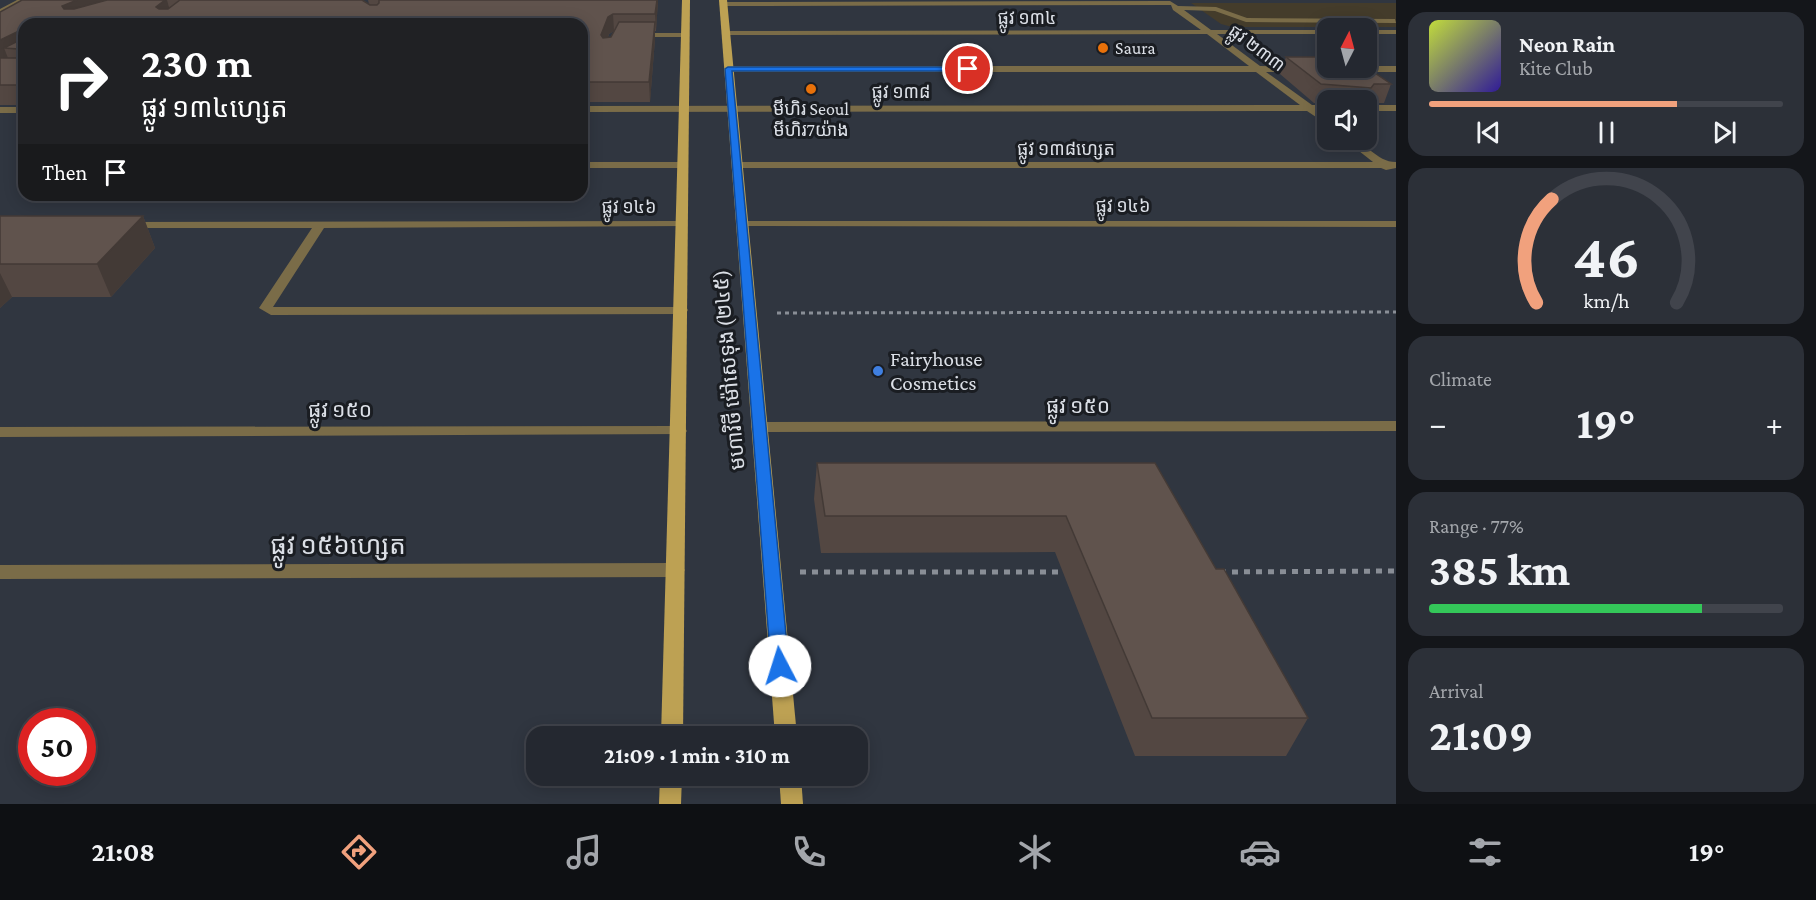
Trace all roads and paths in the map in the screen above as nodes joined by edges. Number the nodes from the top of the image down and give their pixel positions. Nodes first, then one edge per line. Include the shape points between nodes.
1 (22, 0) edge
2 (686, 0) edge
3 (723, 2) edge
4 (1171, 3) edge
5 (0, 12) edge
6 (1377, 21) edge
7 (1395, 21) edge
8 (1317, 22) edge
9 (1317, 30) edge
10 (1208, 32) junction
11 (1377, 32) edge
12 (1396, 32) edge
13 (726, 33) junction
14 (630, 35) edge
15 (685, 35) junction
16 (728, 69) junction
17 (1256, 69) junction
18 (1314, 69) edge
19 (1377, 69) edge
20 (1396, 69) edge
21 (1309, 108) junction
22 (1317, 108) edge
23 (1377, 108) edge
24 (1396, 108) edge
25 (588, 109) edge
26 (684, 109) junction
27 (732, 109) junction
28 (0, 110) edge
29 (18, 110) edge
30 (1317, 114) edge
31 (1364, 150) edge
32 (588, 165) edge
33 (683, 165) junction
34 (737, 165) junction
35 (1384, 165) junction
36 (1396, 165) edge
37 (1396, 174) edge
38 (682, 224) junction
39 (742, 224) junction
40 (1396, 224) edge
41 (118, 225) edge
42 (320, 225) junction
43 (681, 310) junction
44 (1396, 312) edge
45 (750, 313) junction
46 (1396, 426) edge
47 (759, 427) junction
48 (679, 431) junction
49 (0, 432) edge
50 (676, 570) junction
51 (1396, 571) edge
52 (0, 572) edge
53 (772, 572) junction
54 (1072, 572) dead end
55 (1216, 572) edge
56 (672, 726) edge
57 (785, 726) edge
58 (671, 786) edge
59 (791, 786) edge
60 (670, 804) edge
61 (792, 804) edge

1 - 5 street
2 - 15 main road, មហាវិថី ម៉ៅសេទុង (២៤៥)
3 - 4 street
3 - 13 main road, មហាវិថី ម៉ៅសេទុង (២៤៥)
4 - 8 street via 1216,9 1246,20
4 - 10 street, ផ្លូវ ២៣៣
6 - 7 street
9 - 10 street, ផ្លូវ ១៣៤
10 - 13 street, ផ្លូវ ១៣៤
10 - 17 street, ផ្លូវ ២៣៣
11 - 12 street
13 - 16 main road, មហាវិថី ម៉ៅសេទុង (២៤៥)
14 - 15 street
15 - 26 main road, មហាវិថី ម៉ៅសេទុង (២៤៥)
16 - 17 street
16 - 27 main road, មហាវិថី ម៉ៅសេទុង (២៤៥)
17 - 18 street
17 - 21 street, ផ្លូវ ២៣៣
19 - 20 street
21 - 22 street, ផ្លូវ ១៣៨
21 - 27 street, ផ្លូវ ១៣៨
21 - 30 street, ផ្លូវ ២៣៣
23 - 24 street
25 - 26 street, ផ្លូវ ១៣៨
26 - 27 street, ផ្លូវ ១៣៨
26 - 33 main road, មហាវិថី ម៉ៅសេទុង (២៤៥)
27 - 34 main road, មហាវិថី ម៉ៅសេទុង (២៤៥)
28 - 29 street
31 - 35 street
32 - 33 street
33 - 38 main road, មហាវិថី ម៉ៅសេទុង (២៤៥)
34 - 35 street, ផ្លូវ ១៣៨ហ្សេត
34 - 39 main road, មហាវិថី ម៉ៅសេទុង (២៤៥)
35 - 36 street, ផ្លូវ ១៣៨ហ្សេត
35 - 37 street
38 - 42 street, ផ្លូវ ១៤៦
38 - 43 main road, មហាវិថី ម៉ៅសេទុង (២៤៥)
39 - 40 street, ផ្លូវ ១៤៦
39 - 45 main road, មហាវិថី ម៉ៅសេទុង (២៤៥)
41 - 42 street, ផ្លូវ ១៤៦
42 - 43 street via 266,308
43 - 48 main road, មហាវិថី ម៉ៅសេទុង (២៤៥)
44 - 45 path
45 - 47 main road, មហាវិថី ម៉ៅសេទុង (២៤៥)
46 - 47 street, ផ្លូវ ១៥០
47 - 53 main road, មហាវិថី ម៉ៅសេទុង (២៤៥)
48 - 49 street, ផ្លូវ ១៥០
48 - 50 main road, មហាវិថី ម៉ៅសេទុង (២៤៥)
50 - 52 street, ផ្លូវ ១៥៦ហ្សេត
50 - 56 main road, មហាវិថី ម៉ៅសេទុង (២៤៥)
51 - 55 path
53 - 54 path
53 - 57 main road, មហាវិថី ម៉ៅសេទុង (២៤៥)
58 - 60 main road
59 - 61 main road

